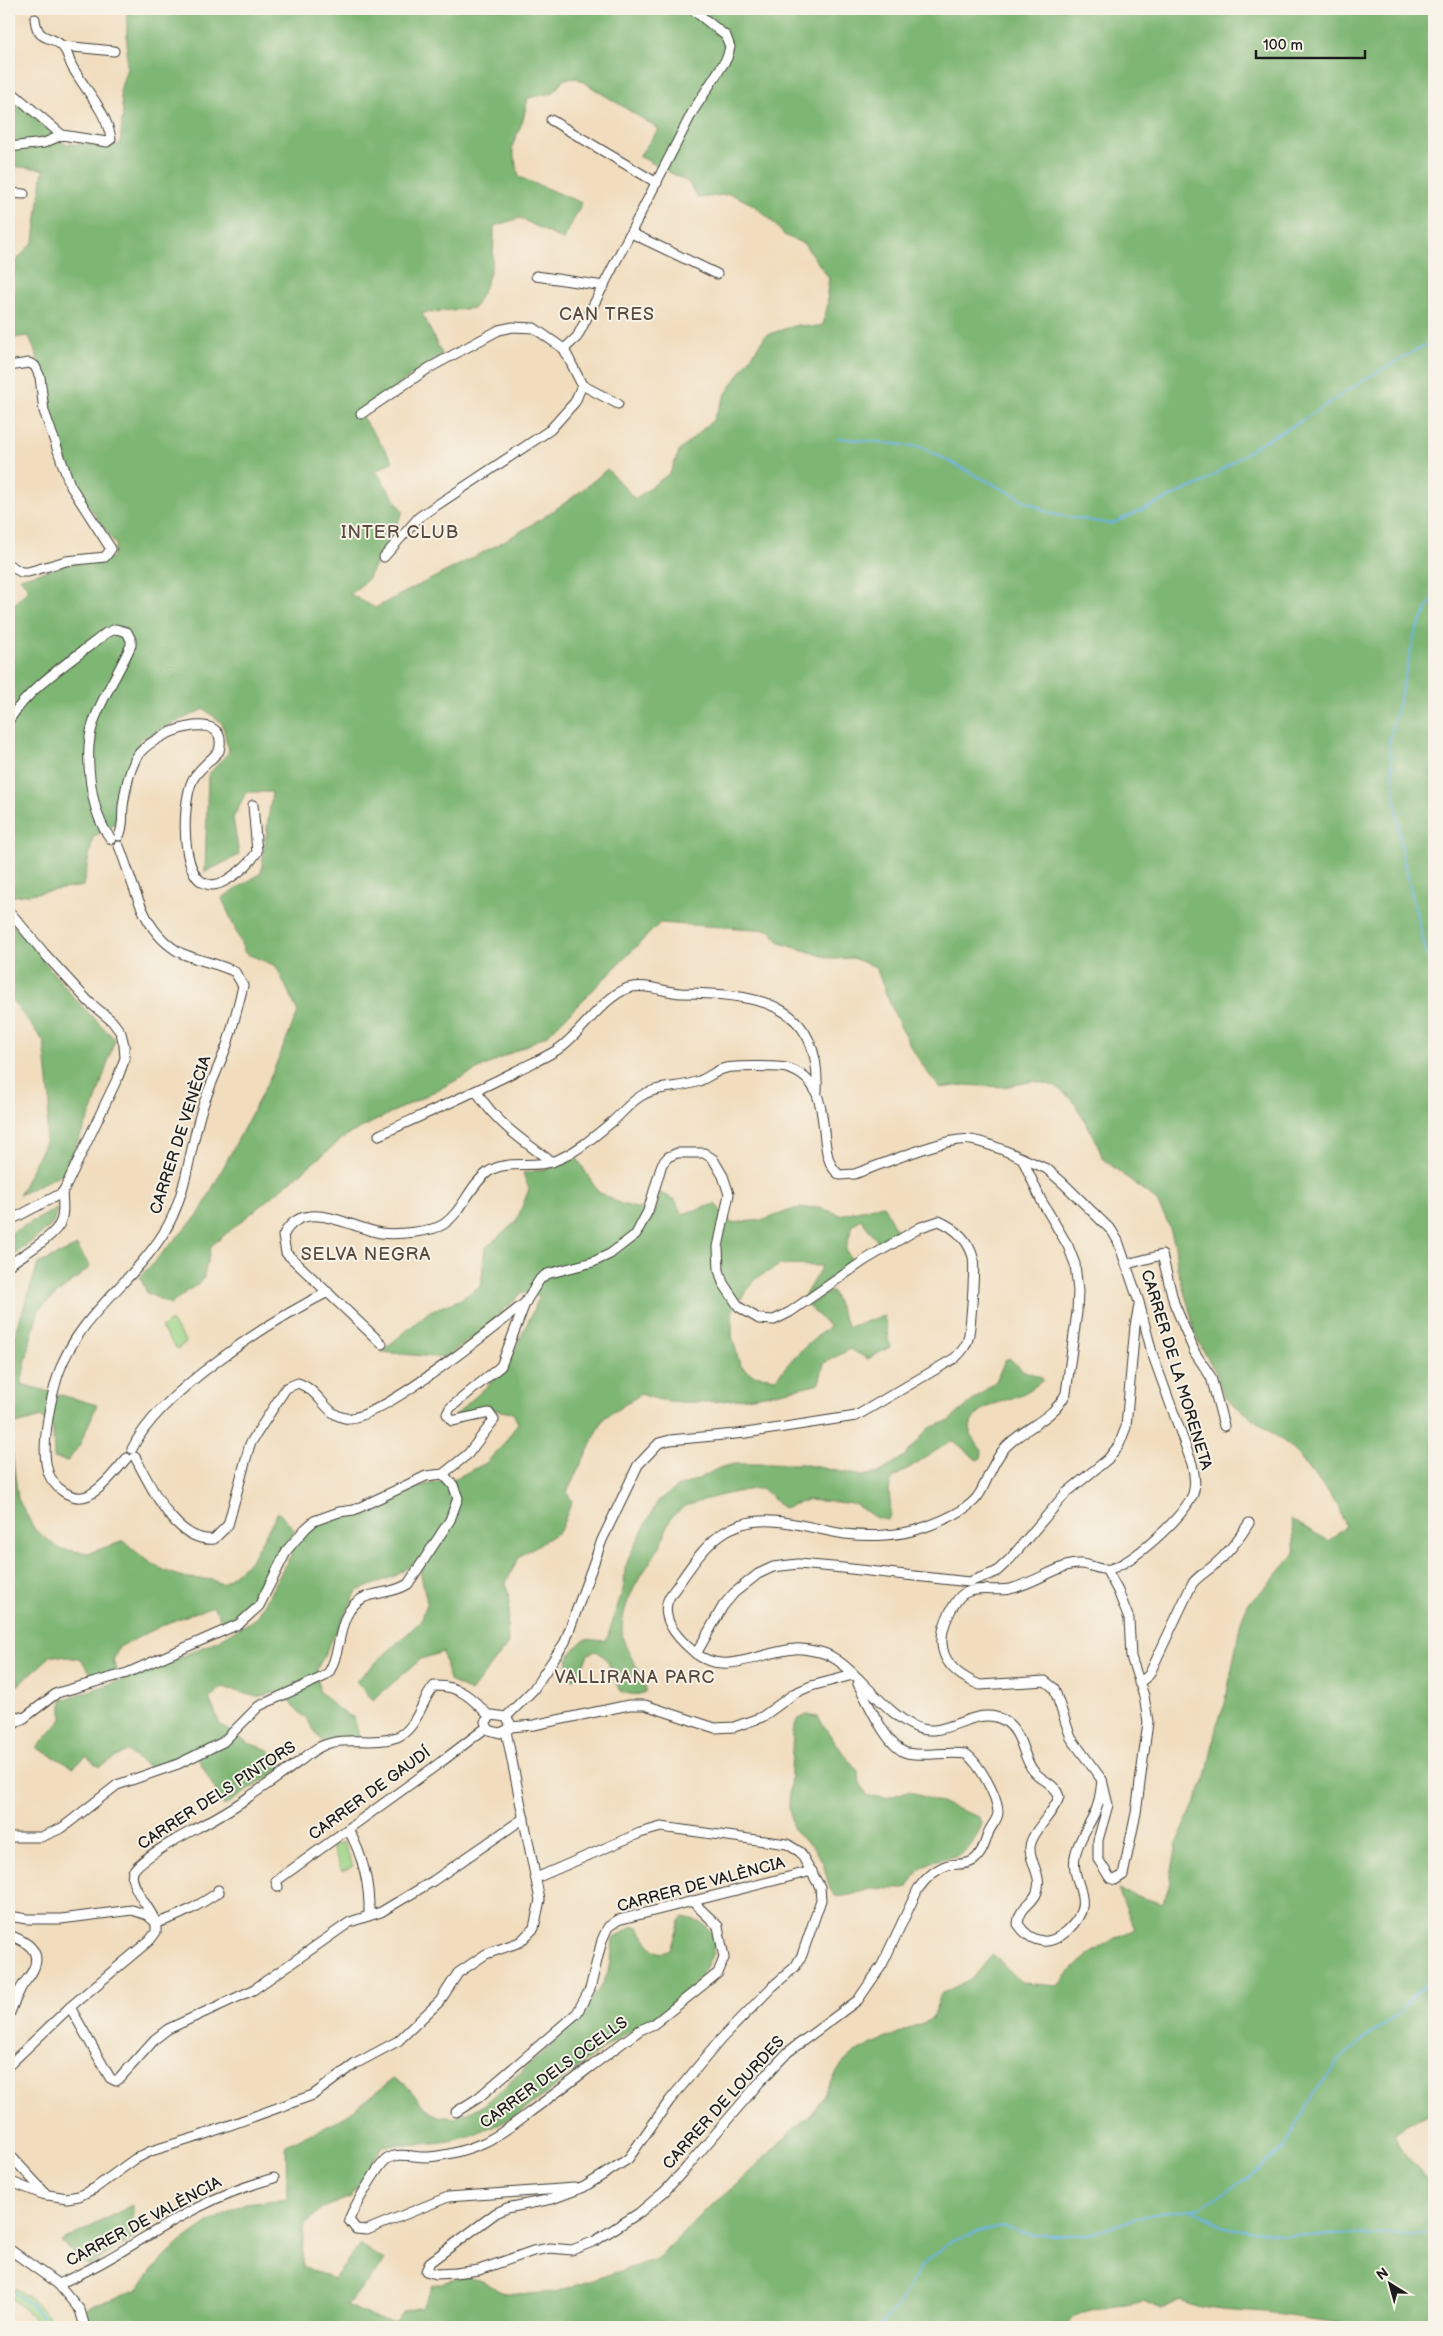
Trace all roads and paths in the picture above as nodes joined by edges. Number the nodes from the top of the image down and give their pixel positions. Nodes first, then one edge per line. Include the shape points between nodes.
1 (692, 9) edge
2 (36, 19) dead end
3 (63, 46) junction
4 (114, 51) dead end
5 (9, 90) edge
6 (551, 120) dead end
7 (62, 135) junction
8 (9, 147) edge
9 (657, 183) junction
10 (9, 193) edge
11 (24, 194) dead end
12 (631, 232) junction
13 (717, 274) dead end
14 (536, 276) dead end
15 (604, 286) junction
16 (564, 349) junction
17 (9, 366) edge
18 (582, 385) junction
19 (618, 404) dead end
20 (361, 414) dead end
21 (384, 557) dead end
22 (9, 565) edge
23 (9, 720) edge
24 (253, 804) dead end
25 (115, 837) junction
26 (9, 911) edge
27 (817, 1091) junction
28 (477, 1092) junction
29 (379, 1135) dead end
30 (1022, 1158) junction
31 (552, 1162) junction
32 (62, 1193) junction
33 (9, 1221) edge
34 (1127, 1264) junction
35 (9, 1265) edge
36 (328, 1292) junction
37 (526, 1301) junction
38 (1139, 1302) junction
39 (382, 1344) dead end
40 (1224, 1426) dead end
41 (131, 1455) junction
42 (443, 1474) junction
43 (1249, 1523) dead end
44 (1106, 1569) junction
45 (966, 1587) junction
46 (696, 1654) junction
47 (853, 1675) junction
48 (1139, 1684) junction
49 (9, 1715) edge
50 (489, 1716) junction
51 (506, 1717) junction
52 (24, 1718) junction
53 (9, 1727) edge
54 (486, 1727) junction
55 (508, 1729) junction
56 (1102, 1780) junction
57 (524, 1818) junction
58 (348, 1829) junction
59 (9, 1837) edge
60 (812, 1871) junction
61 (536, 1878) junction
62 (278, 1887) dead end
63 (218, 1890) dead end
64 (692, 1902) junction
65 (369, 1915) junction
66 (9, 1916) edge
67 (156, 1923) junction
68 (9, 1935) edge
69 (70, 2008) junction
70 (9, 2015) edge
71 (9, 2064) edge
72 (456, 2112) dead end
73 (9, 2154) edge
74 (274, 2178) dead end
75 (9, 2182) edge
76 (584, 2187) junction
77 (47, 2195) junction
78 (9, 2249) edge
79 (58, 2284) junction
80 (85, 2327) edge

1 - 9 street via 724,33 729,51
2 - 3 street via 41,35
3 - 4 street
3 - 7 street via 109,127 111,139 97,142
5 - 7 street
6 - 9 street
7 - 8 street via 44,143
9 - 12 street
10 - 11 street
12 - 13 street
12 - 15 street
14 - 15 street
15 - 16 street via 577,337
16 - 18 street
16 - 20 street via 534,328 498,330 429,368
17 - 22 street via 30,363 37,369 44,411 70,485 111,548 105,557 72,560 28,572
18 - 19 street
18 - 21 street via 576,402 550,430 419,517
23 - 25 street via 26,698 106,633 116,629 127,632 131,645 93,721 89,744 94,799 106,832
24 - 25 street via 256,852 248,864 224,882 213,885 198,880 191,869 187,849 188,798 194,777 221,745 212,730 198,725 185,726 160,736 136,757 126,786 123,824
25 - 41 street, CARRER DE VENÈCIA via 112,844 119,846 135,894 159,935 183,954 235,972 243,986 227,1044 203,1106 175,1210 164,1233 147,1255 82,1328 64,1358 56,1382 46,1451 47,1468 53,1482 72,1497 82,1497 103,1484
26 - 32 street via 89,1002 112,1021 121,1033 124,1045 125,1058 118,1077
27 - 28 street via 812,1047 790,1014 763,1002 734,996 709,992 678,993 645,987 631,988 618,994 556,1051
27 - 30 street, CARRER DE LA MORENETA via 831,1166 840,1175 854,1174 963,1139 993,1146
27 - 31 street via 804,1077 785,1067 726,1068 700,1081 653,1090 638,1097 584,1144
28 - 29 street
28 - 31 street via 499,1122
30 - 34 street, CARRER DE LA MORENETA via 1048,1170 1080,1198 1112,1231
30 - 46 street via 1041,1200 1068,1246 1077,1276 1076,1321 1066,1393 1061,1404 1004,1449 979,1496 924,1528 900,1533 847,1534 770,1519 751,1521 721,1534 709,1544 665,1607 673,1630
31 - 36 street via 493,1168 450,1218 430,1230 382,1233 327,1216 313,1215 292,1224 283,1236 286,1253
32 - 33 street
32 - 35 street via 61,1222 56,1230
34 - 38 street, CARRER DE LA MORENETA
34 - 40 street via 1162,1255 1174,1304 1191,1345 1211,1377
36 - 39 street
36 - 41 street, CARRER DE VENÈCIA via 292,1310 188,1384 143,1429
37 - 41 street via 460,1355 364,1415 347,1419 333,1414 310,1387 298,1383 286,1388 250,1444 228,1525 214,1540 193,1536 176,1524
37 - 42 street via 502,1366 450,1408 447,1414 452,1421 489,1413 494,1420 468,1454
37 - 51 street via 547,1274 593,1262 610,1254 636,1234 648,1211 662,1164 677,1153 704,1153 713,1159 724,1176 729,1194 718,1247 719,1270 723,1283 739,1307 759,1319 774,1320 790,1312 865,1260 930,1224 939,1222 954,1229 973,1258 968,1338 964,1349 955,1358 856,1416 746,1433 670,1440 651,1450 638,1465 602,1540 565,1642 533,1690
38 - 44 street, CARRER DE LA MORENETA via 1152,1353 1196,1480 1190,1500 1160,1536 1116,1566
38 - 45 street via 1126,1427 1119,1445 1108,1459 1066,1493 996,1572
42 - 52 street via 426,1476 354,1510 314,1521 287,1550 259,1606 240,1624 127,1673 57,1693
42 - 59 street via 453,1485 458,1498 450,1520 408,1584 398,1591 361,1599 353,1608 346,1617 330,1672 259,1706 222,1742 178,1764 117,1785 62,1828 41,1837
43 - 48 street via 1236,1543 1214,1566 1196,1578 1149,1674
44 - 45 street via 1076,1564 1008,1590
44 - 48 street via 1129,1619 1131,1657
45 - 46 street via 833,1567 798,1564 773,1567 734,1593
45 - 56 street via 942,1630 940,1643 944,1655 963,1676 980,1685 1045,1681 1051,1685 1057,1692 1071,1738
46 - 47 street via 716,1663 734,1663 796,1648 824,1653 844,1664
47 - 55 street via 811,1686 795,1693 762,1717 734,1727 715,1728 645,1705 629,1705
47 - 56 street via 890,1710 918,1728 935,1730 976,1717 1002,1719 1014,1730 1034,1773 1057,1790 1056,1804 1033,1837 1030,1848 1036,1869 1037,1894 1019,1913 1018,1924 1033,1938 1046,1942 1054,1939 1078,1919 1082,1897 1075,1857 1097,1808
47 - 76 street, CARRER DE LOURDES via 896,1747 906,1753 966,1754 979,1768 994,1796 998,1814 982,1851 974,1861 948,1866 926,1878 882,1965 858,2000 788,2052 676,2179 639,2213 595,2241 572,2250 550,2248 533,2251 480,2270 436,2274 426,2271 430,2262 496,2213
48 - 56 street via 1148,1722 1146,1746 1126,1864 1123,1875 1115,1880 1110,1878 1098,1859 1098,1840 1108,1805
49 - 52 street
50 - 51 street
50 - 54 street
50 - 67 street, CARRER DELS PINTORS via 465,1692 448,1685 434,1686 410,1726 397,1737 340,1741 322,1746 248,1798 141,1863 133,1872 132,1880
51 - 55 street via 510,1723
52 - 53 street
54 - 55 street via 500,1733
54 - 58 street, CARRER DE GAUDÍ
55 - 57 street
57 - 61 street
57 - 65 street via 433,1881 381,1912
58 - 62 street, CARRER DE GAUDÍ via 276,1881
58 - 65 street via 363,1864 370,1892
60 - 61 street via 800,1852 787,1844 661,1827
60 - 64 street, CARRER DE VALÈNCIA
60 - 76 street via 820,1887 821,1900 795,1967 721,2039 670,2100 628,2159
61 - 77 street via 540,1900 534,1928 520,1942 486,1954 458,1973 440,2001 398,2042 355,2064 313,2095 151,2151 79,2196
63 - 67 street via 191,1909
64 - 72 street, CARRER DE VALÈNCIA via 618,1920 608,1927 590,1989 578,2014 478,2098
64 - 76 street, CARRER DELS OCELLS via 718,1926 724,1958 718,1973 654,2024 640,2030 520,2120 486,2141 428,2157 399,2155 388,2158 379,2166 349,2220 356,2229 368,2230 448,2197
65 - 69 street via 350,1922 253,1990 168,2029 116,2081 110,2078
66 - 67 street via 61,1919 132,1910 147,1915
67 - 69 street via 156,1932 150,1940
68 - 70 street via 35,1950 36,1959
69 - 71 street
73 - 77 street
74 - 79 street, CARRER DE VALÈNCIA via 201,2205 89,2271
75 - 77 street
78 - 79 street
79 - 80 street via 80,2310

